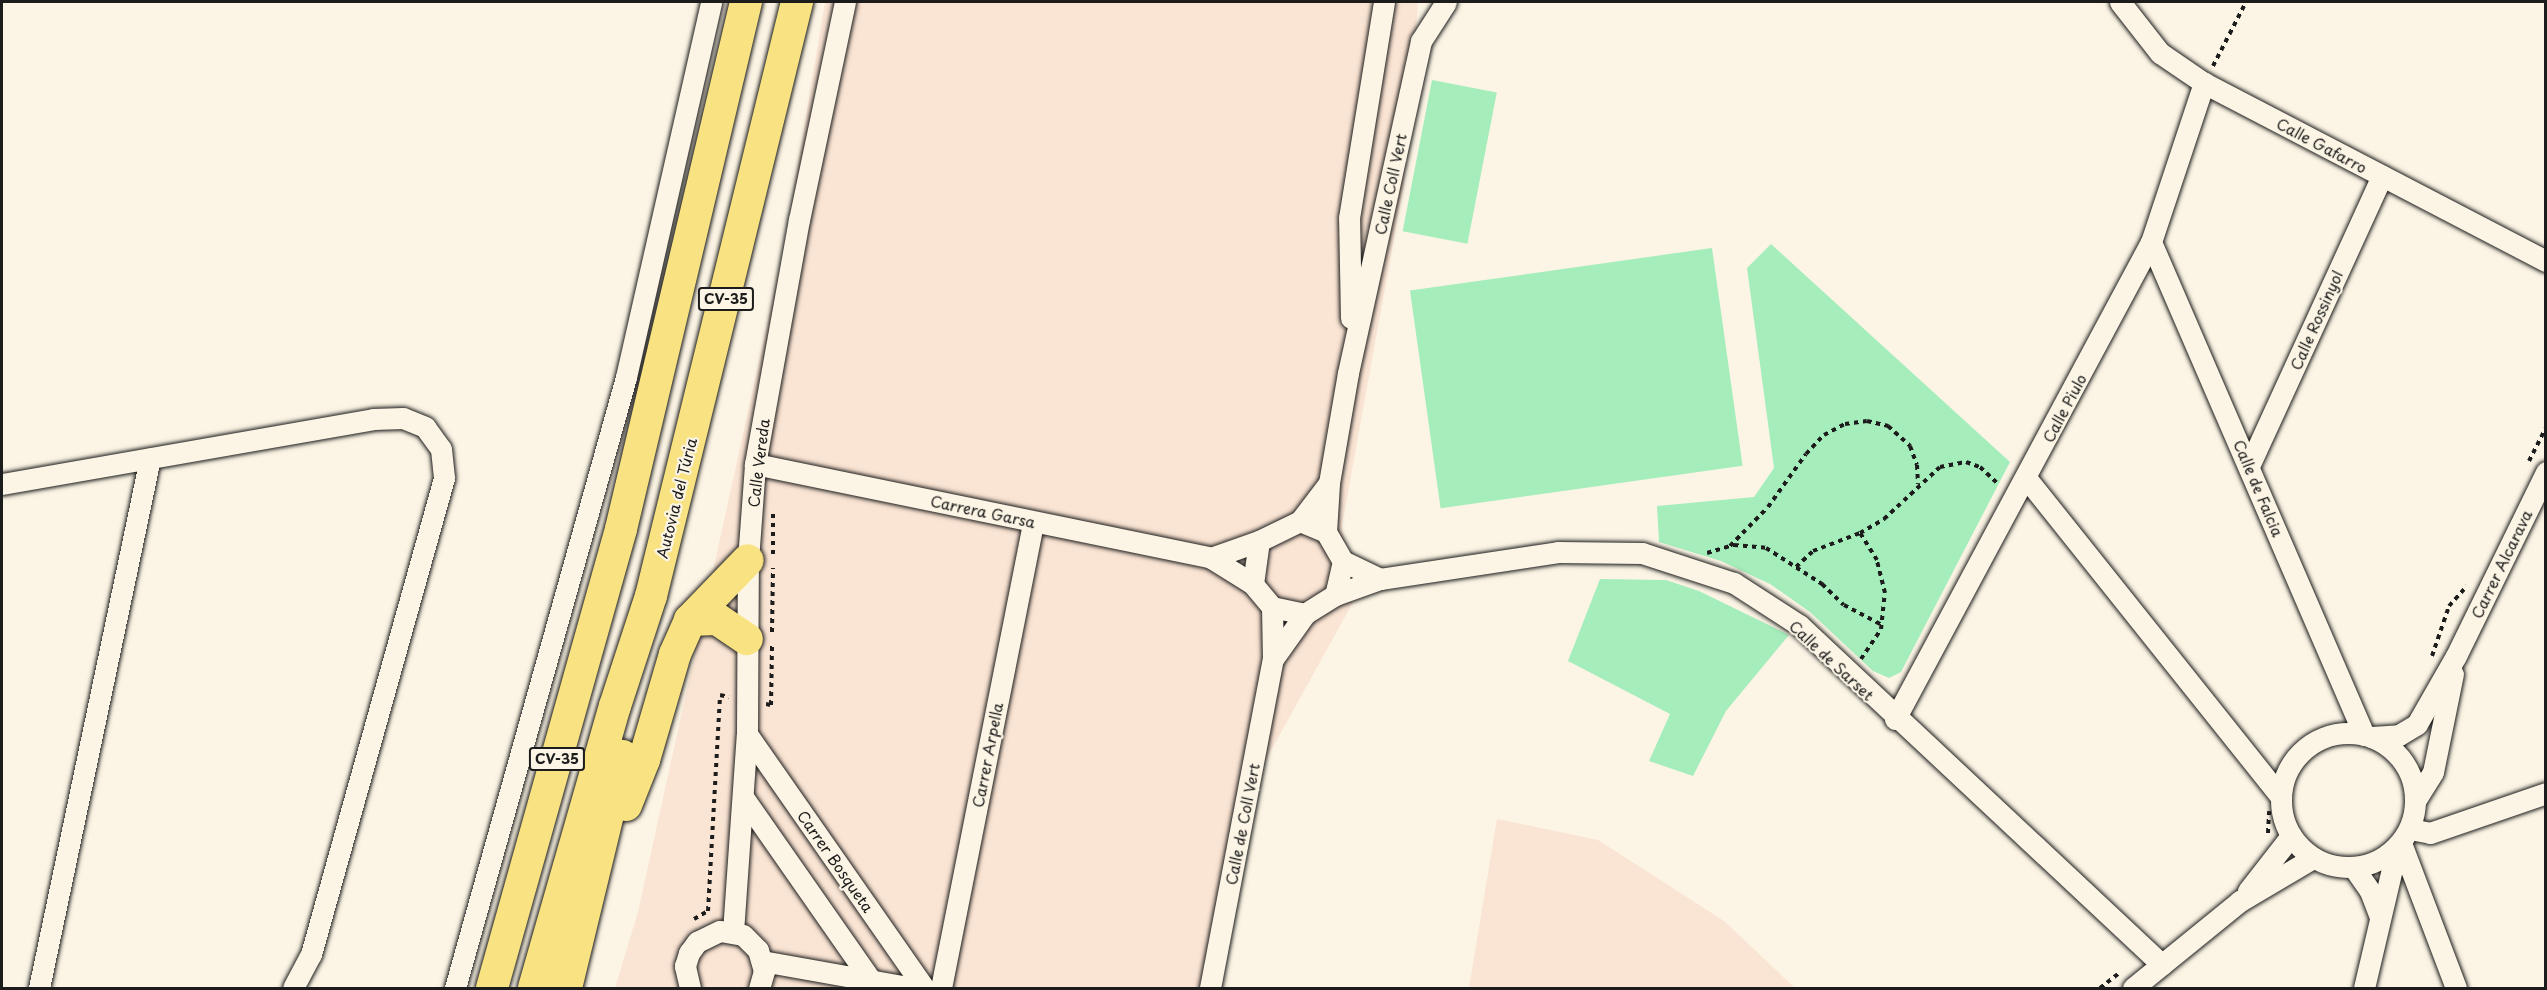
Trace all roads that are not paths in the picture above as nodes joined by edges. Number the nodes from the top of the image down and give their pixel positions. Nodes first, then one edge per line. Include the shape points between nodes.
1 (711, 2) edge
2 (746, 2) edge
3 (797, 2) edge
4 (846, 2) edge
5 (1384, 2) edge
6 (1446, 2) edge
7 (2120, 2) edge
8 (2204, 83) junction
9 (2382, 176) junction
10 (2151, 242) junction
11 (2546, 261) edge
12 (1348, 373) junction
13 (150, 458) junction
14 (755, 464) junction
15 (2250, 464) junction
16 (2535, 470) edge
17 (2027, 479) junction
18 (1329, 483) junction
19 (2, 484) edge
20 (1300, 521) junction
21 (1033, 522) junction
22 (1326, 532) junction
23 (1259, 541) junction
24 (1211, 558) junction
25 (748, 560) junction
26 (1343, 561) junction
27 (1380, 579) junction
28 (1253, 584) junction
29 (1335, 595) junction
30 (651, 596) junction
31 (1272, 608) junction
32 (1305, 614) junction
33 (690, 620) junction
34 (747, 639) junction
35 (2456, 656) junction
36 (1273, 659) junction
37 (1895, 719) junction
38 (747, 734) junction
39 (2368, 736) junction
40 (2275, 790) junction
41 (2546, 793) edge
42 (743, 797) junction
43 (2415, 801) junction
44 (2291, 836) junction
45 (2402, 840) junction
46 (2313, 858) junction
47 (2354, 868) junction
48 (592, 890) junction
49 (2240, 901) junction
50 (2380, 917) junction
51 (733, 932) junction
52 (762, 961) junction
53 (2162, 965) junction
54 (873, 985) edge
55 (569, 986) edge
56 (39, 988) edge
57 (293, 988) edge
58 (455, 988) edge
59 (492, 988) edge
60 (534, 988) edge
61 (690, 988) edge
62 (759, 988) edge
63 (914, 988) edge
64 (924, 988) edge
65 (941, 988) edge
66 (1210, 988) edge
67 (2133, 988) edge
68 (2364, 988) edge
69 (2456, 988) edge

1 - 58 street via 626,377
2 - 59 highway, CV-35 via 621,529
3 - 30 highway, Autovia del Túria / CV-35
4 - 14 street, Calle Vereda via 799,220
5 - 12 street, Calle Coll Vert via 1348,219 1352,305
6 - 12 street, Calle Coll Vert via 1421,41
7 - 8 street, Calle Gafarro via 2160,53
8 - 9 street, Calle Gafarro
8 - 10 street, Calle Piulo
9 - 11 street, Calle Gafarro
9 - 15 street, Calle Rossinyol
10 - 15 street, Calle de Falcia
10 - 17 street, Calle Piulo
12 - 18 street, Calle Coll Vert
13 - 19 street
13 - 56 street
13 - 57 street via 373,419 403,418 425,427 441,450 444,478 312,954
14 - 21 street, Carrera Garsa
14 - 25 street, Calle Vereda
15 - 39 street, Calle de Falcia
16 - 35 street, Carrer Alcarava
17 - 37 street, Calle Piulo
17 - 40 street
18 - 20 street, Calle Coll Vert
18 - 22 street, Calle Coll Vert
20 - 22 street
20 - 23 street
21 - 24 street, Carrera Garsa
21 - 65 street, Carrer Arpella
22 - 26 street
23 - 24 street
23 - 28 street
24 - 28 street, Carrera Garsa
25 - 33 highway
25 - 34 street, Calle Vereda
26 - 27 street
26 - 29 street
27 - 29 street, Calle de Sarset
27 - 37 street, Calle de Sarset via 1558,552 1642,553 1743,589 1799,625
28 - 31 street
29 - 32 street
30 - 48 highway via 644,677 617,774
30 - 60 highway, Autovia del Túria / CV-35 via 615,706
31 - 32 street
31 - 36 street, Calle de Coll Vert
32 - 36 street, Calle de Coll Vert
33 - 34 highway via 717,619
33 - 48 highway via 675,654 644,760
34 - 38 street, Calle Vereda
35 - 39 street, Carrer Alcarava via 2417,724 2399,735
35 - 43 street, Carrer Alcarava via 2433,772
36 - 66 street, Calle de Coll Vert
37 - 53 street, Calle de Sarset
38 - 42 street, Calle Vereda
38 - 64 street, Carrer Bosqueta
39 - 40 street via 2335,734 2314,742 2297,756
39 - 43 street via 2390,747 2404,763 2413,781
40 - 44 street
41 - 45 street
42 - 51 street, Calle Vereda
42 - 54 street
43 - 45 street
44 - 46 street
44 - 49 street
45 - 47 street via 2385,857
45 - 50 street
45 - 69 street
46 - 47 street via 2332,866
46 - 49 street
47 - 50 street via 2370,891
48 - 55 highway
49 - 53 street
50 - 68 street
51 - 52 street via 752,942
51 - 61 street via 720,931 696,942 685,966
52 - 54 street
52 - 62 street
53 - 67 street
54 - 63 street

